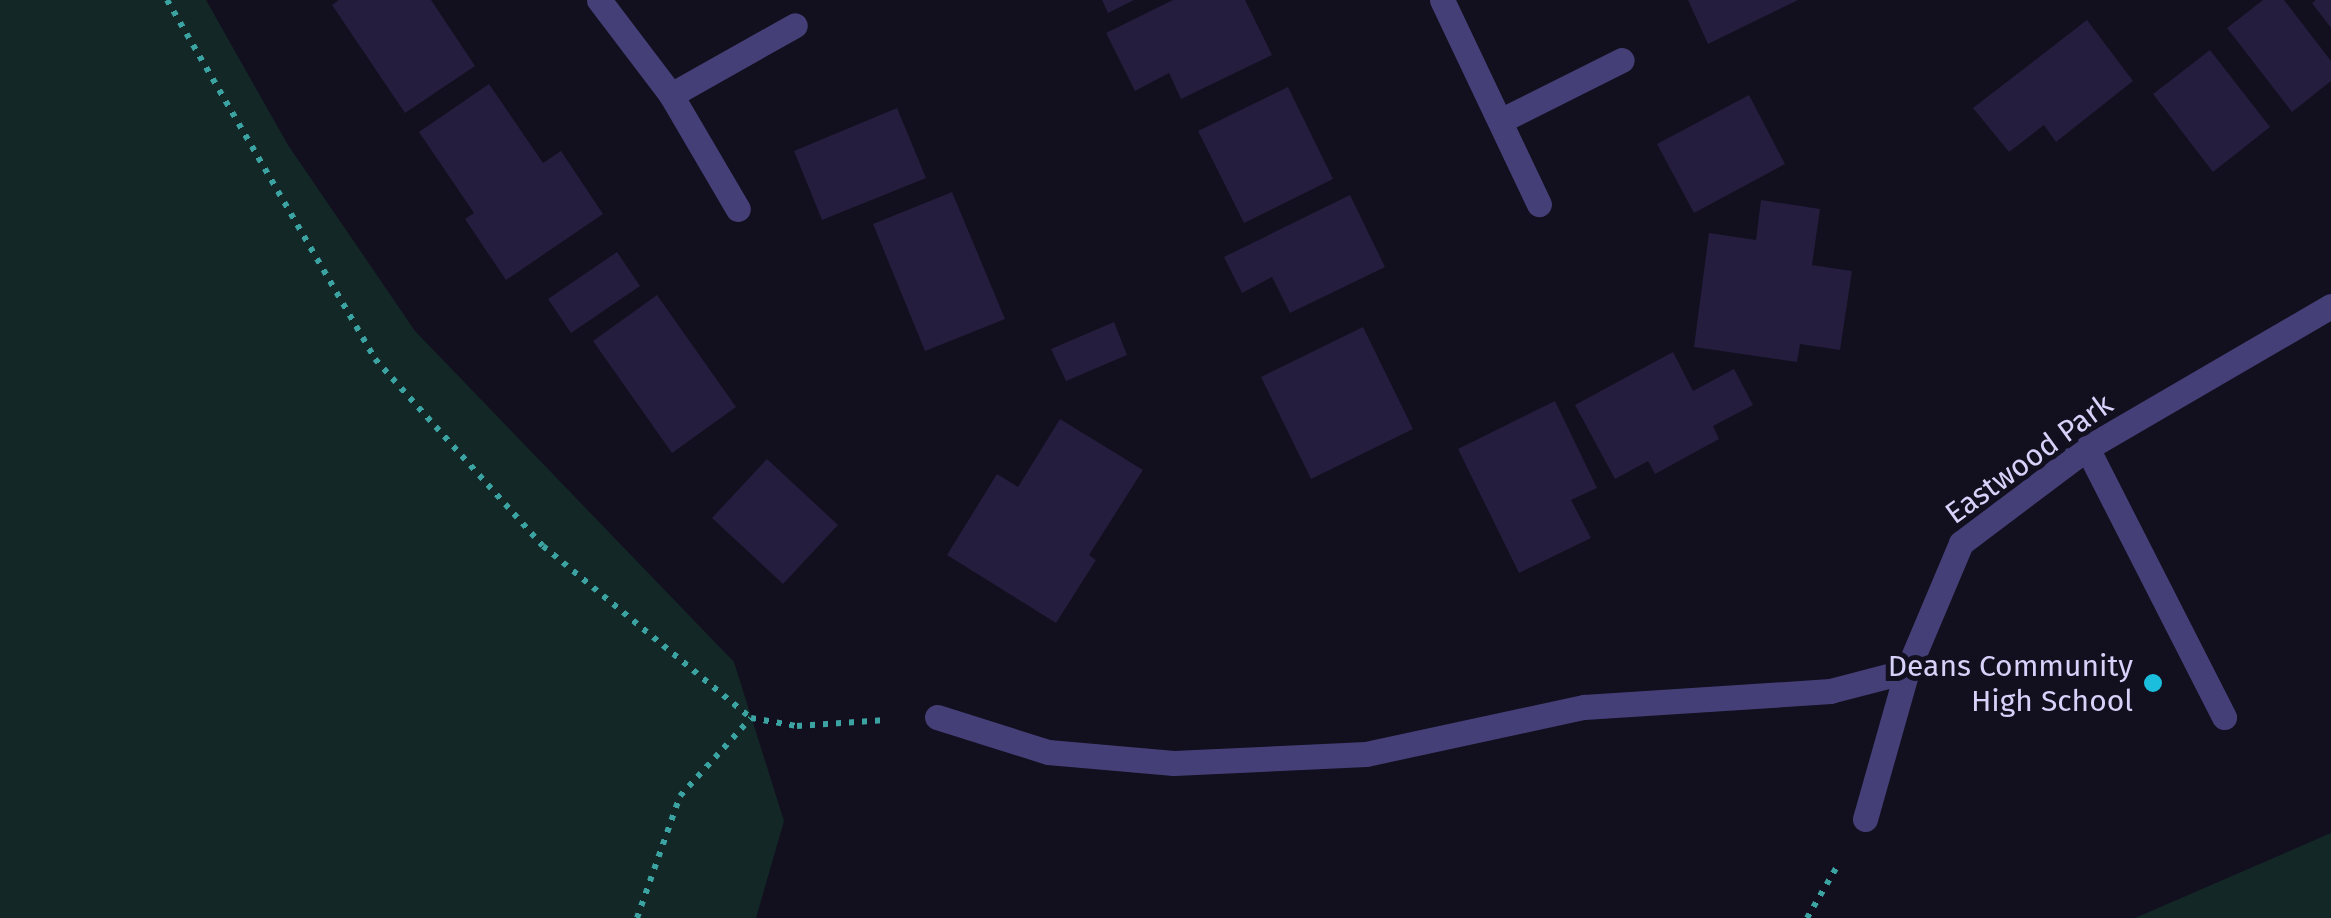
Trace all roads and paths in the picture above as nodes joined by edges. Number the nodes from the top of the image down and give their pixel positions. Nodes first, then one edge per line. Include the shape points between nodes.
1 (167, 0) edge
2 (599, 0) edge
3 (1442, 0) edge
4 (795, 25) dead end
5 (1622, 60) dead end
6 (671, 94) junction
7 (1500, 122) junction
8 (1539, 204) dead end
9 (738, 209) dead end
10 (2331, 306) edge
11 (2087, 448) junction
12 (1907, 671) junction
13 (937, 717) joint
14 (2224, 717) dead end
15 (751, 718) junction
16 (1865, 819) dead end
17 (637, 918) edge

1 - 15 path via 375,359 543,546
2 - 6 street
3 - 7 street
4 - 6 street
5 - 7 street
6 - 9 street
7 - 8 street
10 - 11 street, Eastwood Park
11 - 12 street, Eastwood Park via 1961,543
11 - 14 street
12 - 13 street via 1830,691 1584,707 1366,754 1174,763 1048,752
12 - 16 street, Eastwood Park
13 - 15 path via 797,726
15 - 17 path via 680,796

